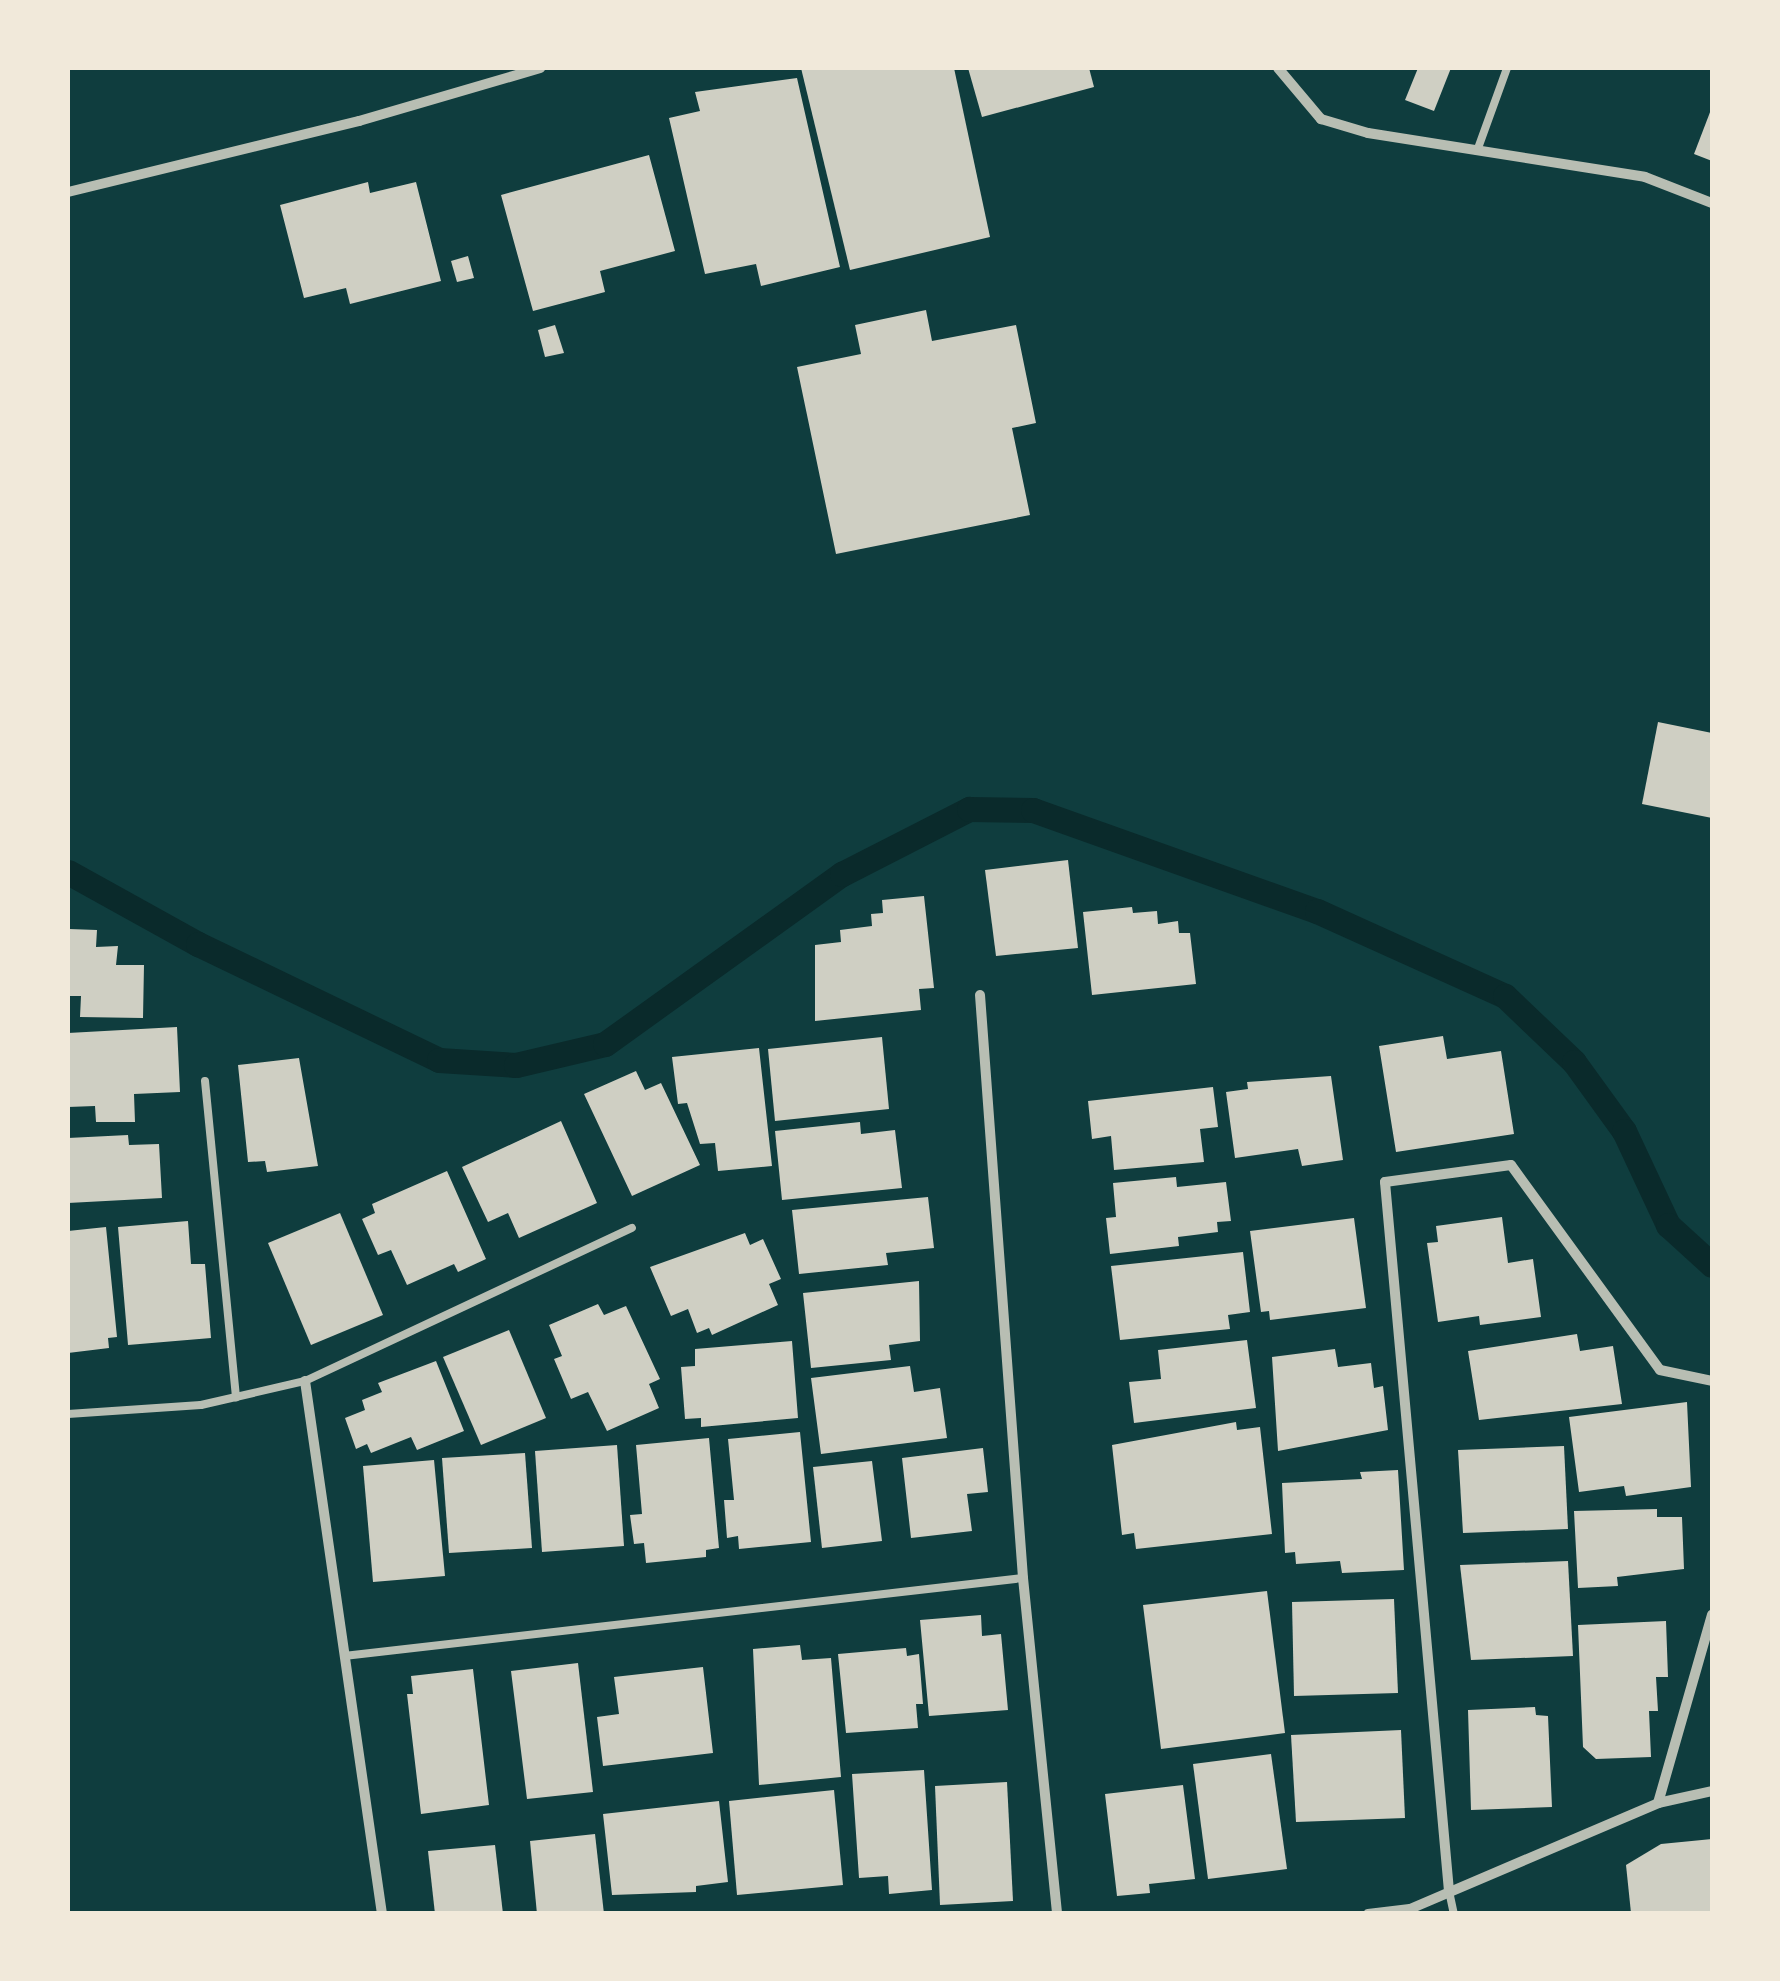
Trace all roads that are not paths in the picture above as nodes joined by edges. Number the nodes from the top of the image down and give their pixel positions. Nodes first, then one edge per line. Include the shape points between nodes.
1 (540, 68) edge
2 (1278, 68) edge
3 (1507, 68) edge
4 (1477, 152) junction
5 (68, 192) edge
6 (1712, 203) edge
7 (980, 995) dead end
8 (206, 1081) dead end
9 (632, 1228) dead end
10 (305, 1381) junction
11 (1712, 1381) edge
12 (236, 1396) junction
13 (68, 1414) edge
14 (1023, 1578) junction
15 (1712, 1615) edge
16 (344, 1656) junction
17 (1712, 1791) edge
18 (1658, 1803) junction
19 (1450, 1891) junction
20 (382, 1914) edge
21 (1057, 1914) edge
22 (1368, 1914) edge
23 (1454, 1914) edge

1 - 5 street via 359,122
2 - 4 street via 1321,119
3 - 4 lane
4 - 6 street via 1645,177
7 - 14 street
8 - 12 lane
9 - 10 lane
10 - 12 lane
10 - 16 street
11 - 19 street via 1660,1370 1512,1164 1385,1182
12 - 13 lane
14 - 16 lane
14 - 21 street
15 - 18 street
16 - 20 street
17 - 18 street
18 - 19 street
19 - 22 street via 1410,1909
19 - 23 lane

